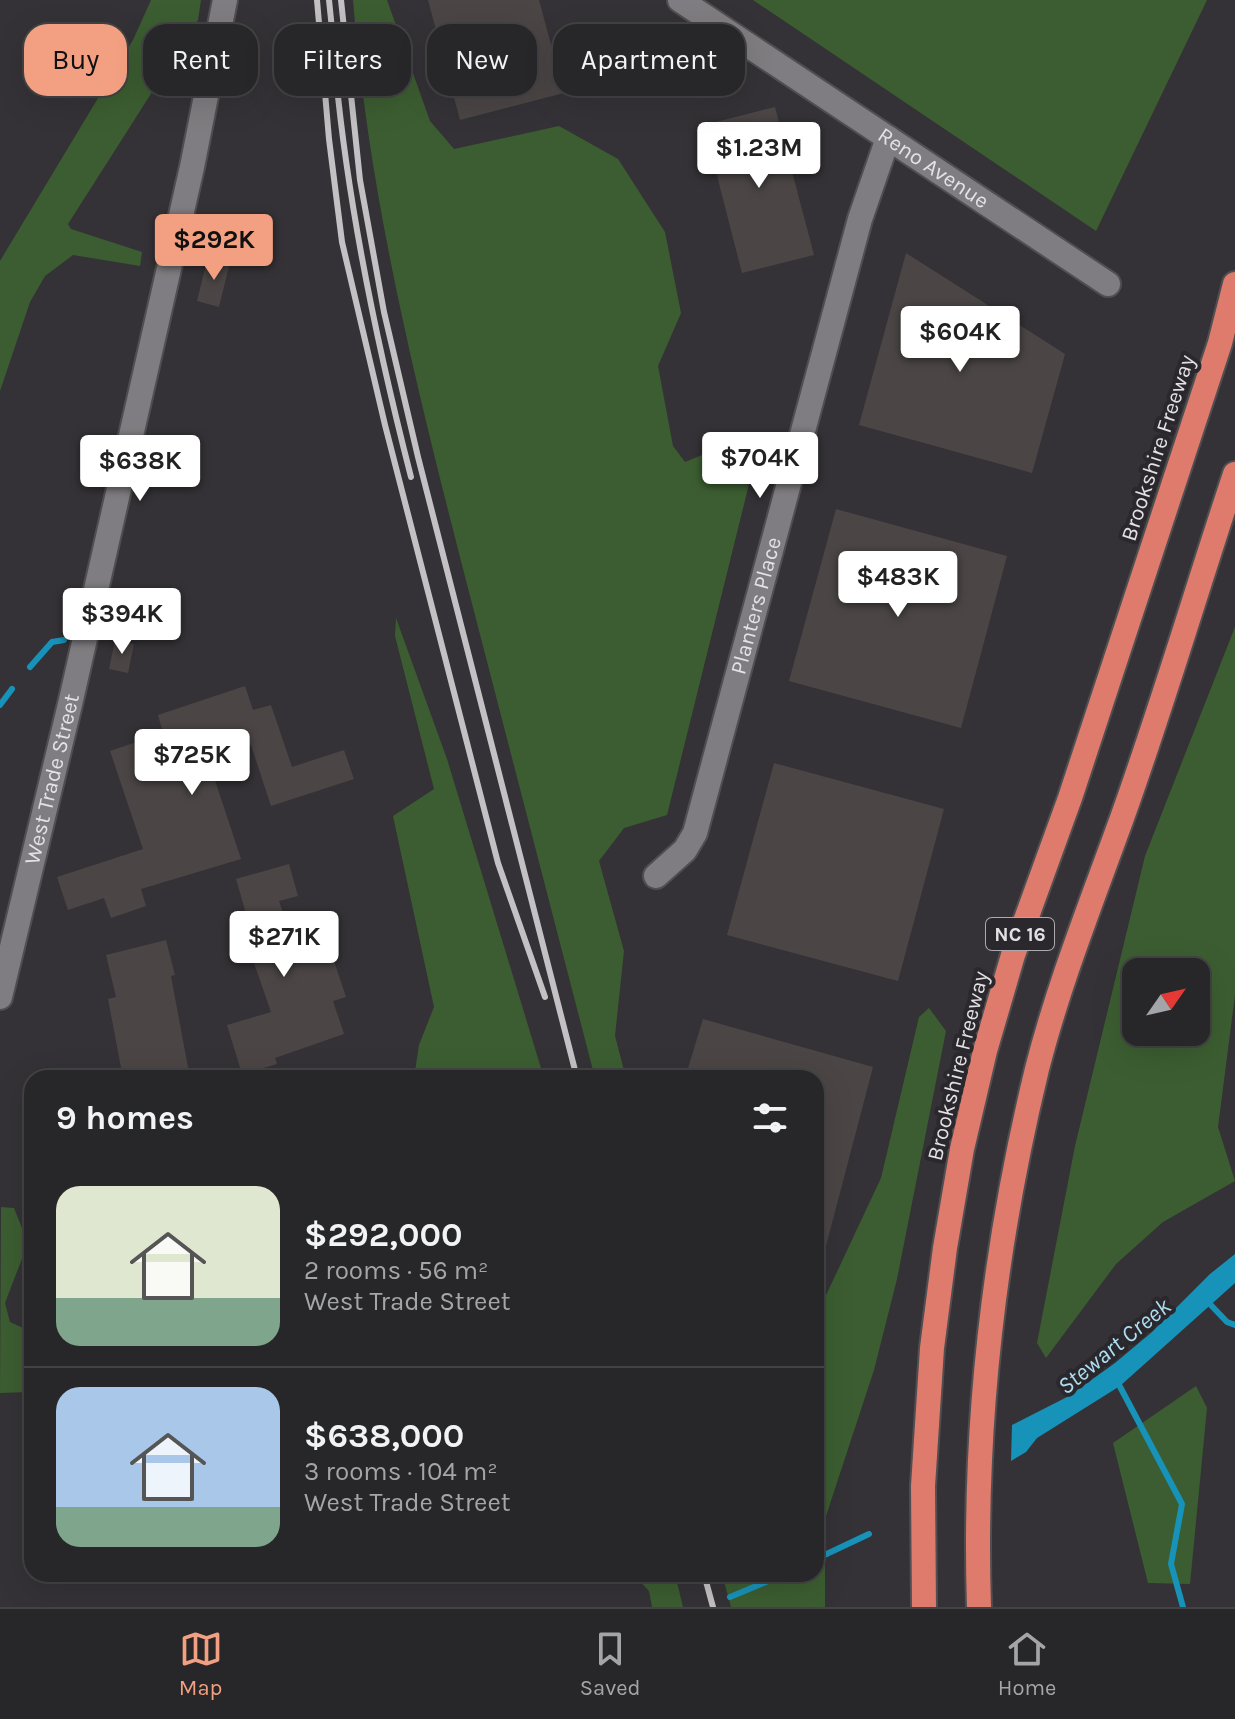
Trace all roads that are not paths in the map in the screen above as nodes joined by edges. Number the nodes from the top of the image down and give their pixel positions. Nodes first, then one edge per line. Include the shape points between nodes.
1 (225, 0) edge
2 (680, 0) edge
3 (888, 138) junction
4 (1108, 284) dead end
5 (1235, 284) edge
6 (1235, 474) edge
7 (656, 876) dead end
8 (6, 948) edge
9 (0, 997) edge
10 (924, 1607) edge
11 (979, 1607) edge

1 - 8 street, West Trade Street via 71,700
2 - 3 street, Reno Avenue
3 - 4 street, Reno Avenue
3 - 7 street, Planters Place via 860,219 695,833 685,850
5 - 10 highway, Brookshire Freeway / NC 16 via 1220,343 985,1051 962,1149 932,1348 923,1486
6 - 11 highway, NC 16 via 1122,818 1065,972 1016,1161 986,1354 978,1487
8 - 9 street, West Trade Street

